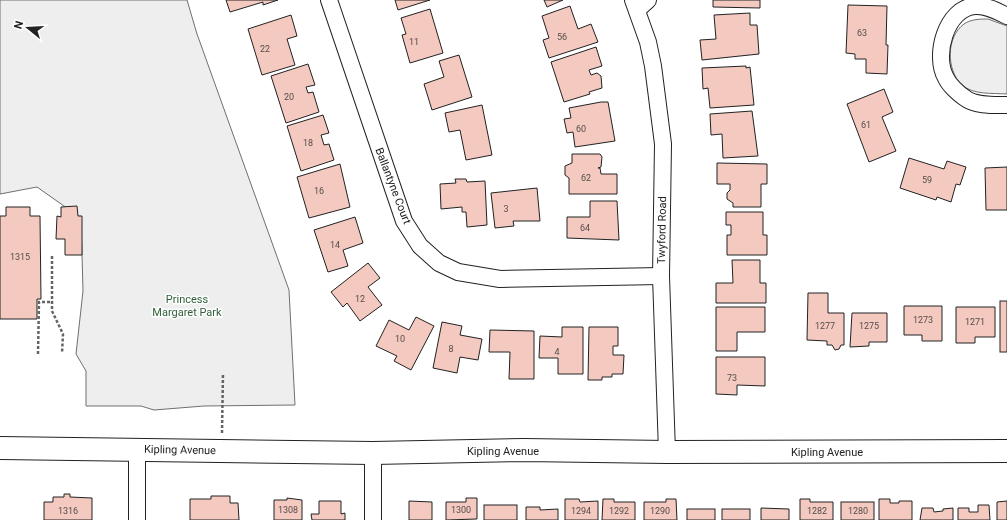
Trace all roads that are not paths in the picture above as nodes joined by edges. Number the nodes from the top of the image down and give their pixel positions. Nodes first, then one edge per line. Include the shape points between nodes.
1 (329, 0) edge
2 (639, 3) edge
3 (1007, 16) edge
4 (1007, 106) edge
5 (661, 276) junction
6 (0, 448) edge
7 (137, 449) junction
8 (1007, 451) edge
9 (373, 452) junction
10 (667, 452) junction
11 (137, 520) edge
12 (373, 520) edge

1 - 5 street, Ballantyne Court via 404,221 420,246 439,263 458,272 500,279
2 - 5 street, Twyford Road via 653,66 663,144
3 - 4 street via 991,8 967,8 956,15 948,26 940,56 945,78 966,99
5 - 10 street, Twyford Road
6 - 7 main road, Kipling Avenue
7 - 9 main road, Kipling Avenue
7 - 11 street
8 - 10 main road, Kipling Avenue
9 - 10 main road, Kipling Avenue
9 - 12 street

